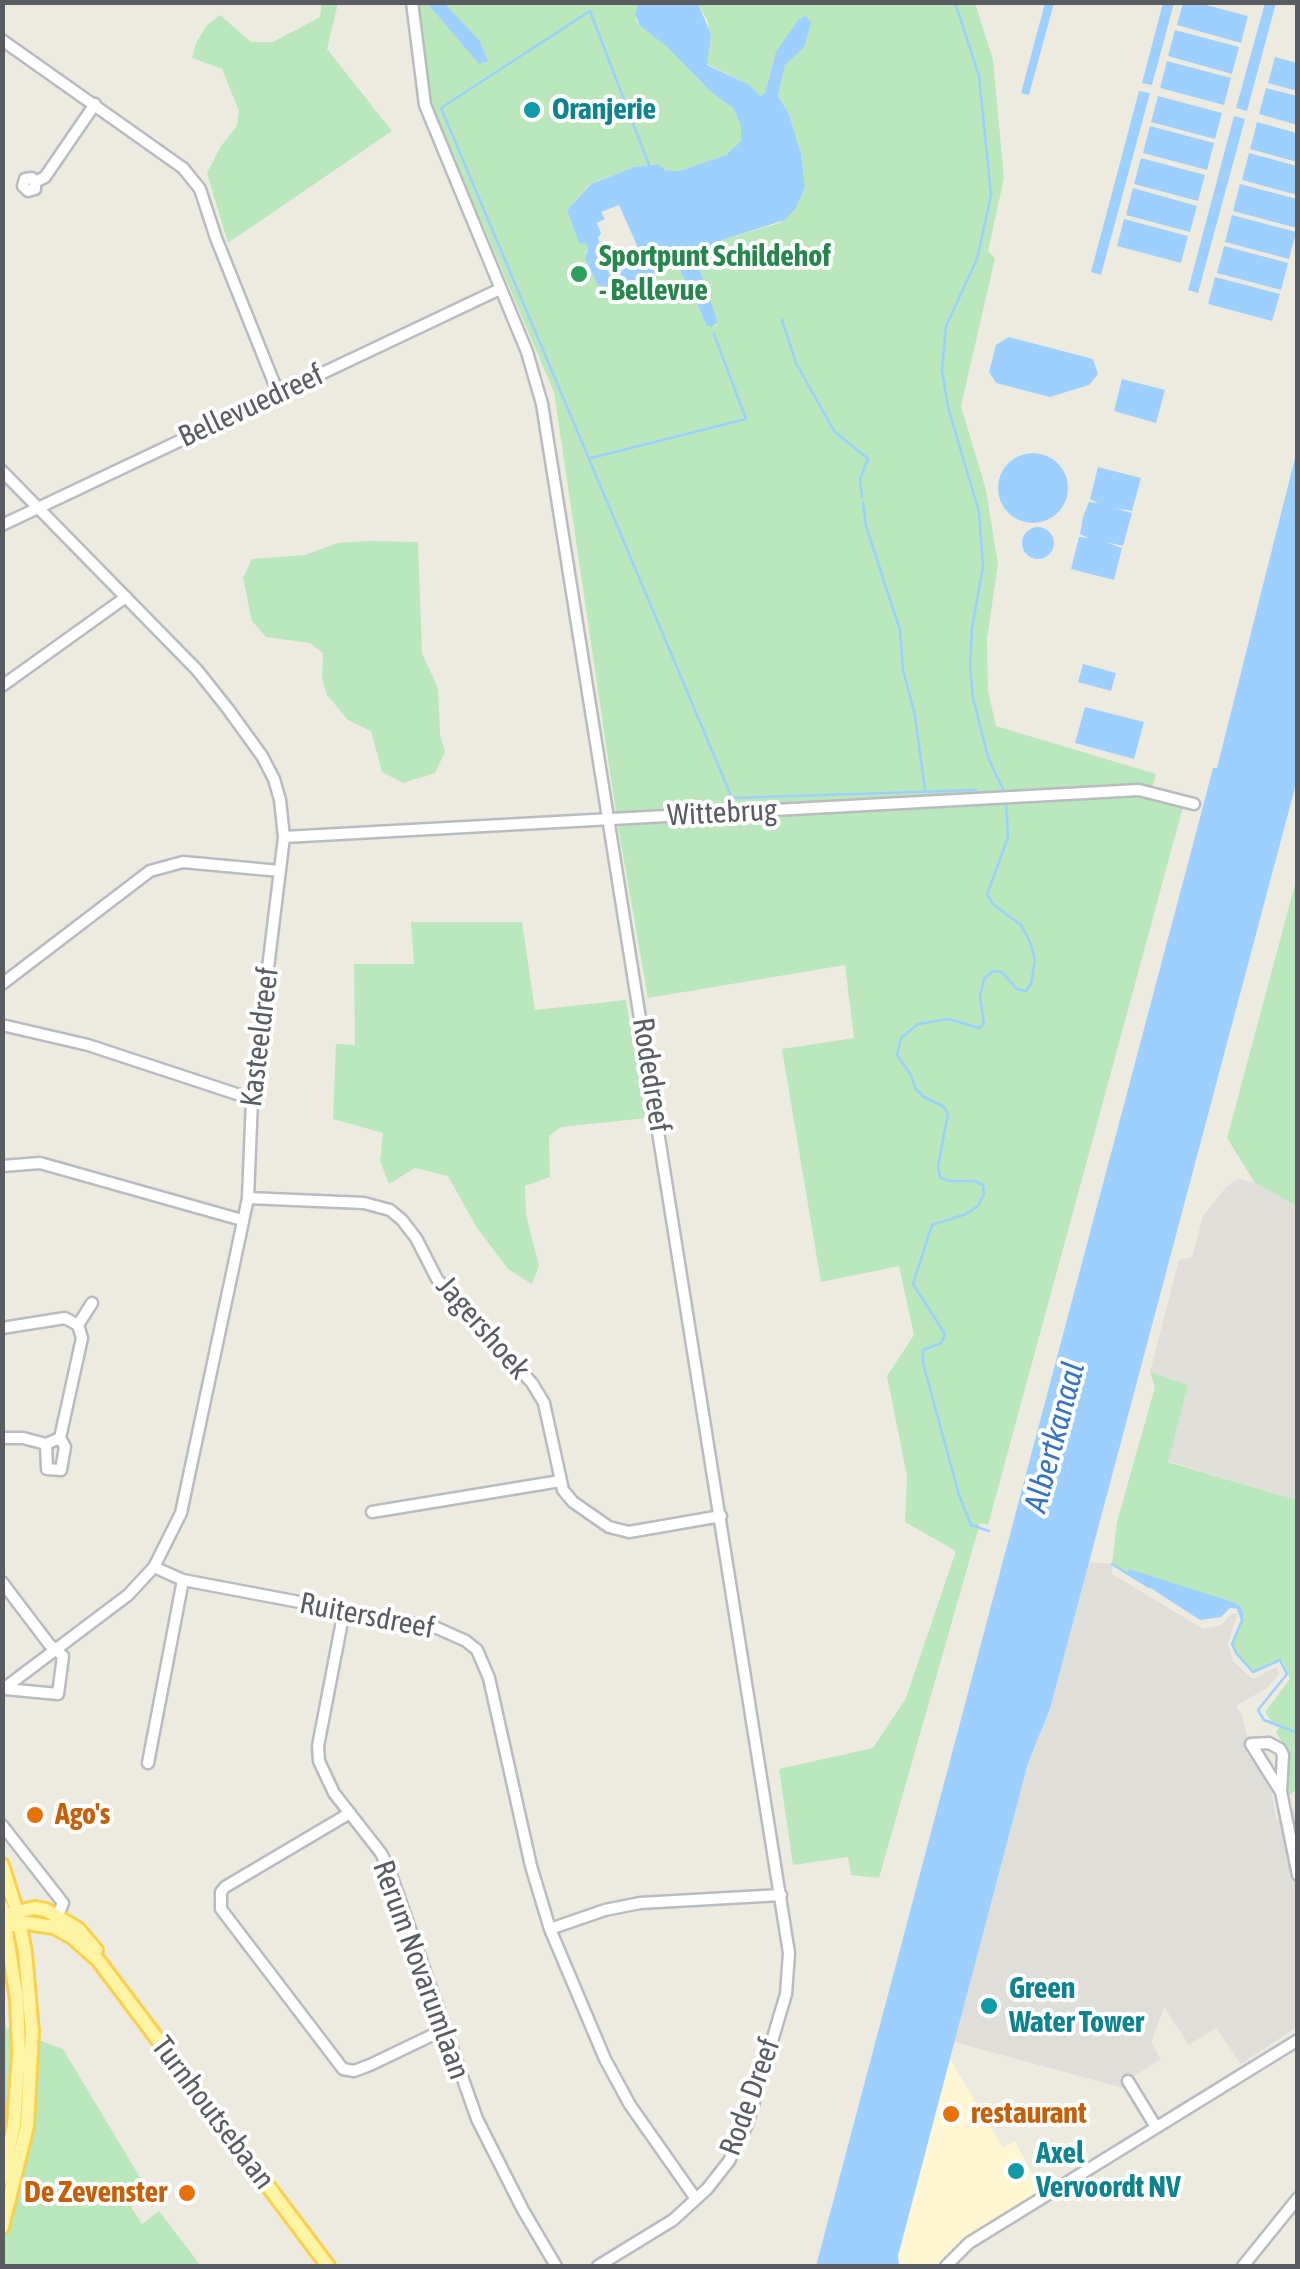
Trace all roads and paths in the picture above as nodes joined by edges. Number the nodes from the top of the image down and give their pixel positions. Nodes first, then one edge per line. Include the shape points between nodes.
1 (412, 2) edge
2 (2, 40) edge
3 (95, 104) junction
4 (35, 182) dead end
5 (500, 290) junction
6 (278, 393) junction
7 (2, 471) edge
8 (38, 508) junction
9 (2, 525) edge
10 (126, 597) junction
11 (2, 686) edge
12 (1194, 804) dead end
13 (609, 819) junction
14 (284, 837) junction
15 (280, 871) junction
16 (2, 984) edge
17 (2, 1025) edge
18 (252, 1098) junction
19 (2, 1166) edge
20 (248, 1198) junction
21 (242, 1220) junction
22 (92, 1303) dead end
23 (78, 1325) junction
24 (2, 1328) edge
25 (2, 1438) edge
26 (60, 1438) junction
27 (46, 1444) junction
28 (560, 1481) junction
29 (372, 1512) dead end
30 (721, 1516) junction
31 (154, 1567) junction
32 (183, 1580) junction
33 (2, 1582) edge
34 (344, 1612) junction
35 (57, 1650) junction
36 (4, 1690) edge
37 (148, 1763) dead end
38 (1281, 1792) junction
39 (350, 1813) junction
40 (2, 1825) edge
41 (2, 1866) edge
42 (777, 1868) joint
43 (1298, 1875) edge
44 (781, 1895) junction
45 (10, 1916) edge
46 (56, 1922) junction
47 (550, 1929) junction
48 (444, 2028) junction
49 (1297, 2041) edge
50 (1128, 2081) dead end
51 (1156, 2127) junction
52 (2, 2179) edge
53 (1298, 2198) edge
54 (696, 2200) junction
55 (2, 2227) edge
56 (548, 2264) edge
57 (328, 2266) edge
58 (598, 2266) edge
59 (946, 2266) edge
60 (1243, 2266) edge

1 - 5 street, Rodedreef via 424,105
2 - 3 street
3 - 4 street
3 - 6 street via 183,168 200,189
5 - 6 street, Bellevuedreef
5 - 13 street, Rodedreef via 538,385
6 - 8 street, Bellevuedreef
7 - 8 street, Kasteeldreef
8 - 9 street, Bellevuedreef
8 - 10 street, Kasteeldreef
10 - 11 street
10 - 14 street, Kasteeldreef via 197,670 262,756 280,800
12 - 13 street, Wittebrug via 1139,790
13 - 14 street, Wittebrug
13 - 30 street, Rodedreef
14 - 15 street, Kasteeldreef
15 - 16 street via 183,862 150,871
15 - 18 street, Kasteeldreef
17 - 18 street via 60,1036
18 - 20 street, Kasteeldreef
19 - 21 street via 40,1163
20 - 21 street, Kasteeldreef
20 - 28 street, Jagershoek via 364,1203 402,1220 437,1279 532,1382 548,1420
21 - 31 street, Kasteeldreef via 180,1513
22 - 23 street
23 - 24 street via 65,1318
23 - 26 street via 82,1338
25 - 27 street
26 - 27 street
26 - 27 street via 60,1470 47,1469
28 - 29 street
28 - 30 street via 573,1502 620,1531
30 - 42 street, Rodedreef
31 - 32 street, Ruitersdreef
31 - 35 street, Kasteeldreef
32 - 34 street, Ruitersdreef
32 - 37 street
33 - 35 street
34 - 39 street, Rerum Novarumlaan via 318,1746 324,1774
34 - 47 street, Ruitersdreef via 437,1628 477,1650
35 - 36 street, Kasteeldreef
35 - 36 street, Kasteeldreef via 63,1656 58,1694
38 - 38 street via 1280,1749 1251,1744
38 - 43 street
39 - 48 street, Rerum Novarumlaan via 390,1872
39 - 48 street via 225,1887 222,1909 343,2069 354,2072
40 - 46 street, Turnhoutsebaan via 62,1903
41 - 45 main road
42 - 44 street, Rode Dreef
44 - 47 street via 640,1903
44 - 54 street, Rode Dreef via 789,1953 786,1994 736,2148
45 - 46 main road via 40,1908
45 - 52 main road via 19,2054
45 - 55 main road via 29,1981 32,2053 27,2126
46 - 57 main road, Turnhoutsebaan via 84,1934
47 - 54 street, Ruitersdreef via 630,2106
48 - 56 street, Rerum Novarumlaan via 477,2119
49 - 51 street
50 - 51 street
51 - 59 street via 970,2242
53 - 60 street
54 - 58 street, Rode Dreef

